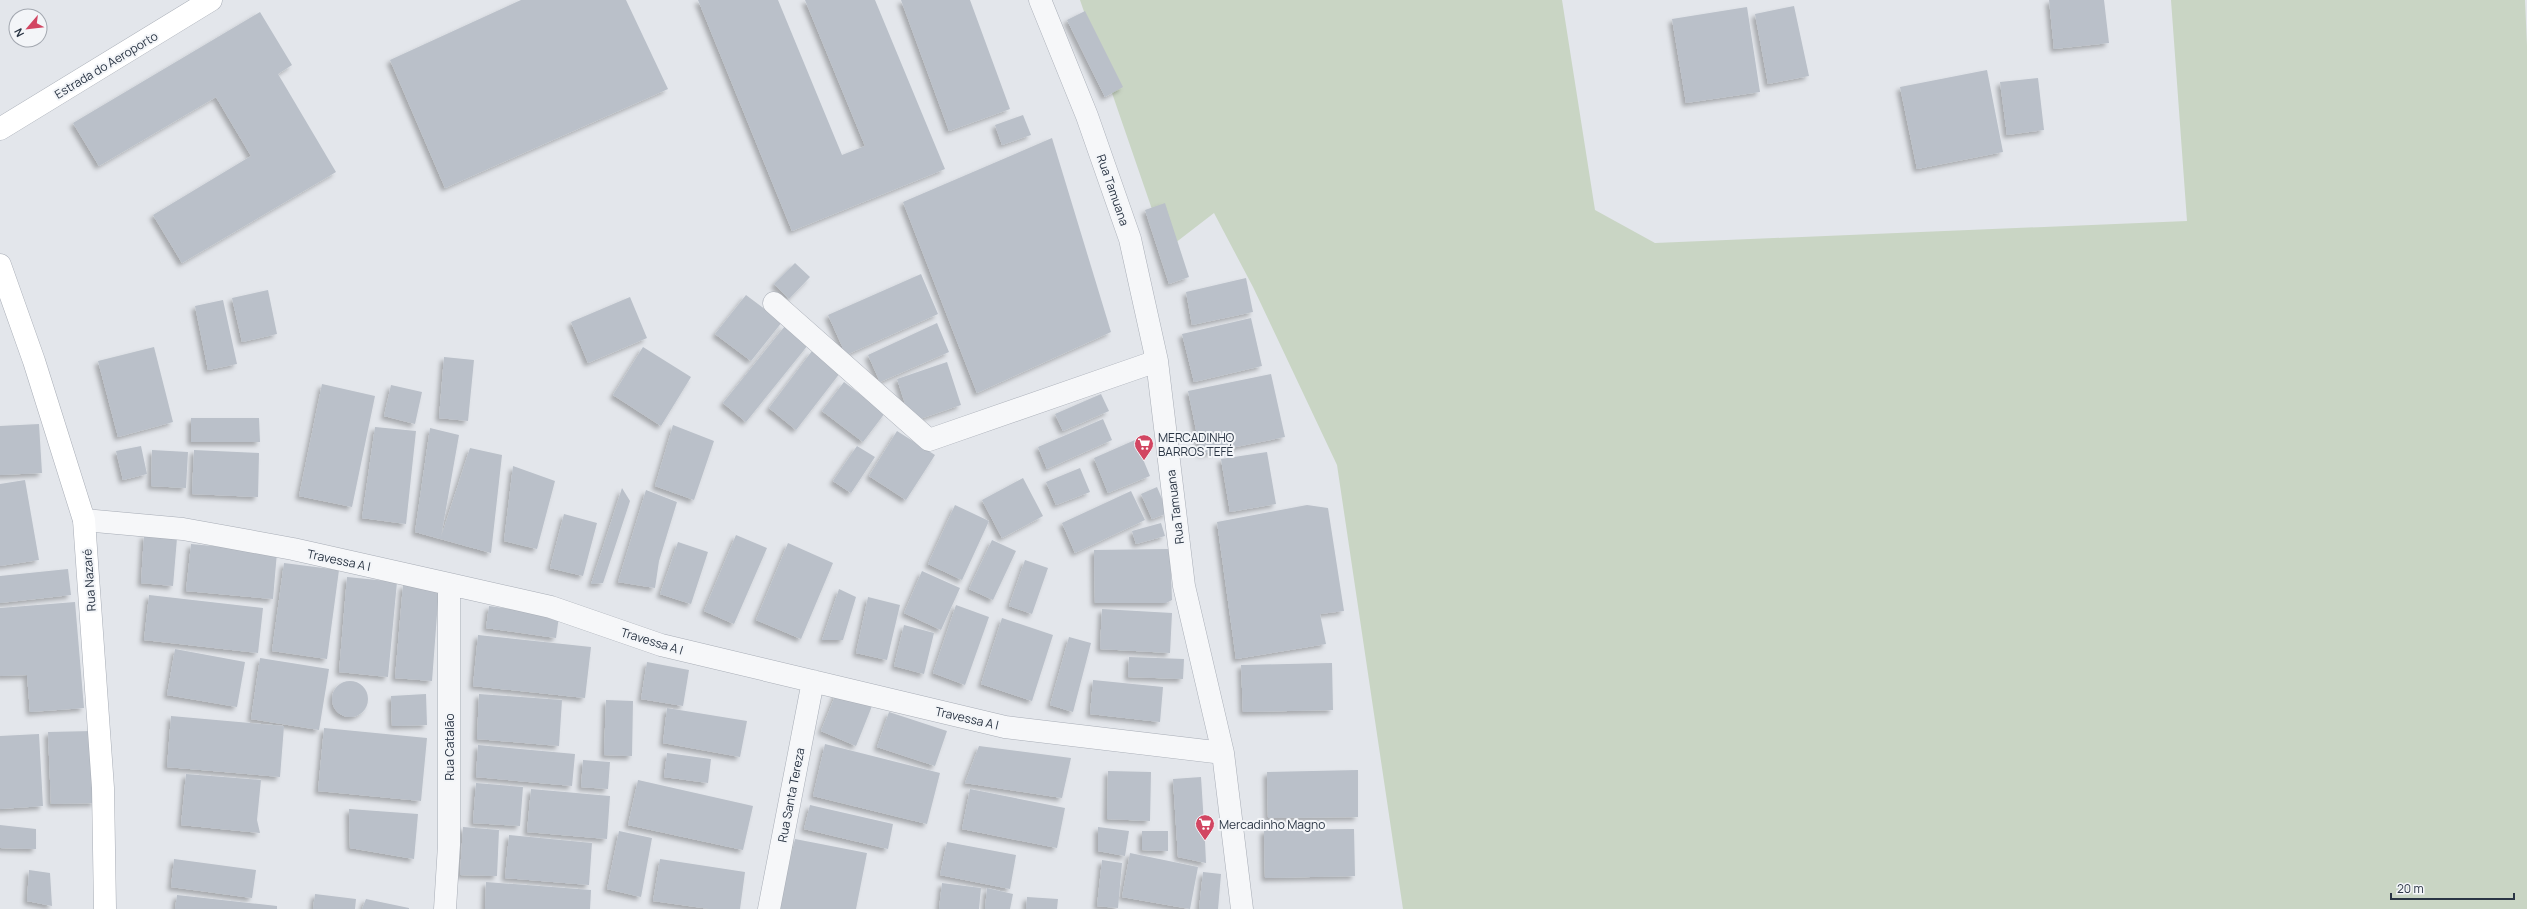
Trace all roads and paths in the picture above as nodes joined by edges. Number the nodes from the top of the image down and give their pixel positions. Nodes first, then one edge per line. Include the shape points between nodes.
1 (211, 0) edge
2 (1040, 0) edge
3 (0, 129) edge
4 (0, 265) edge
5 (774, 303) dead end
6 (1157, 361) junction
7 (84, 520) junction
8 (449, 584) junction
9 (813, 682) junction
10 (1223, 753) junction
11 (105, 909) edge
12 (446, 909) edge
13 (769, 909) edge
14 (1242, 909) edge

1 - 3 street, Estrada do Aeroporto
2 - 6 street, Rua Tamuana via 1087,116 1130,239
4 - 7 street, Rua Nazaré via 34,361
5 - 6 street via 929,440
6 - 10 street, Rua Tamuana via 1184,586
7 - 8 street, Travessa A I via 183,529 293,549
7 - 11 street, Rua Nazaré via 103,788
8 - 9 street, Travessa A I via 551,607 661,645
8 - 12 street, Rua Catalão via 449,845
9 - 10 street, Travessa A I via 1005,727
9 - 13 street, Rua Santa Tereza
10 - 14 street, Rua Tamuana

